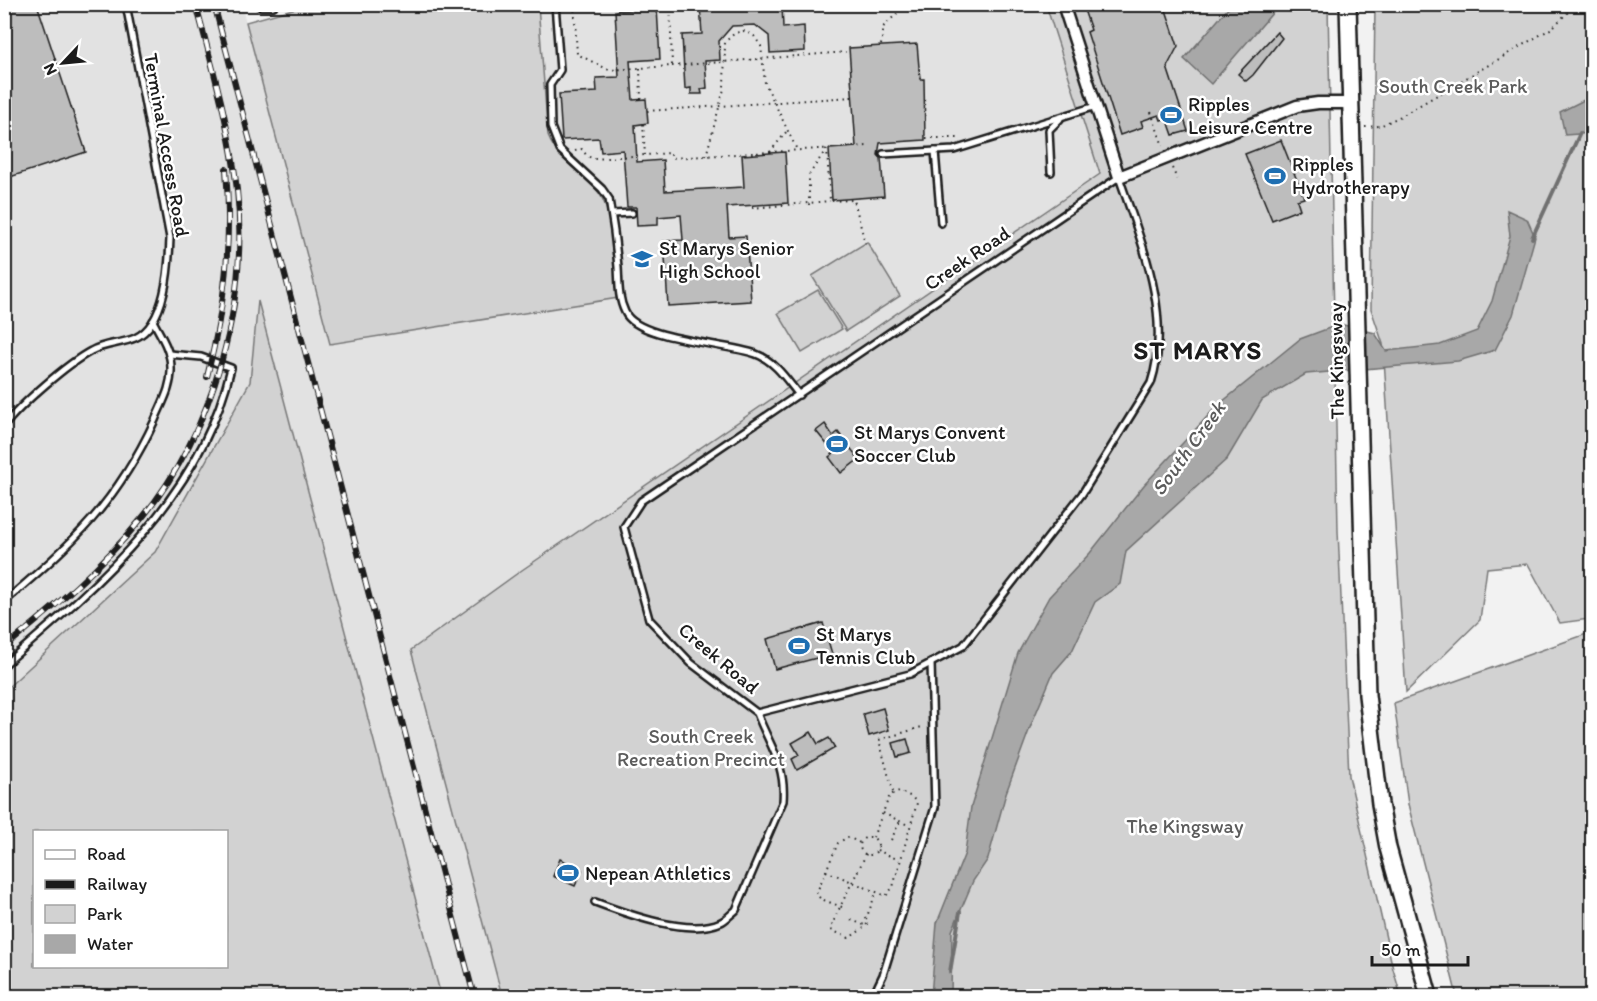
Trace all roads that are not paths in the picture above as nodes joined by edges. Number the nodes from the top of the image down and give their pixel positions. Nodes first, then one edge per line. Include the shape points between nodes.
1 (126, 4) edge
2 (261, 4) edge
3 (555, 4) edge
4 (1063, 4) edge
5 (1348, 4) edge
6 (271, 5) edge
7 (1351, 103) junction
8 (1096, 106) junction
9 (1066, 115) junction
10 (935, 151) junction
11 (884, 154) dead end
12 (1051, 172) dead end
13 (1119, 177) junction
14 (632, 213) dead end
15 (612, 214) junction
16 (941, 223) dead end
17 (153, 321) junction
18 (169, 354) junction
19 (799, 394) junction
20 (5, 425) edge
21 (4, 602) edge
22 (932, 663) junction
23 (4, 665) edge
24 (757, 712) junction
25 (595, 902) dead end
26 (873, 996) edge
27 (1429, 996) edge

1 - 17 lane, Terminal Access Road via 170,238 166,282
2 - 6 street
3 - 15 lane via 560,70 550,85 549,113 555,139 566,157 602,189
4 - 8 street
5 - 7 street, The Kingsway
7 - 13 street, Creek Road via 1297,106
7 - 27 street, The Kingsway via 1364,621 1371,737 1388,848
8 - 9 lane
8 - 13 street
9 - 10 lane via 954,150
9 - 12 lane via 1049,130
10 - 11 lane
10 - 16 lane
13 - 19 lane, Creek Road
13 - 22 lane, Creek Road via 1156,300 1159,339 1151,383 1082,494 963,646
14 - 15 lane
15 - 19 lane via 620,294 625,314 636,325 681,340 724,345 758,355 775,366
17 - 18 lane
17 - 20 lane via 135,338 90,351
18 - 21 lane via 170,387 129,471 100,513
18 - 23 lane via 201,357 231,368 190,468 172,499 124,558
19 - 24 lane, Creek Road via 641,501 624,527 649,619 691,663
22 - 24 lane, Creek Road via 910,674
22 - 26 lane via 935,807
24 - 25 lane via 781,766 783,801 736,910 722,922 700,927 633,916

